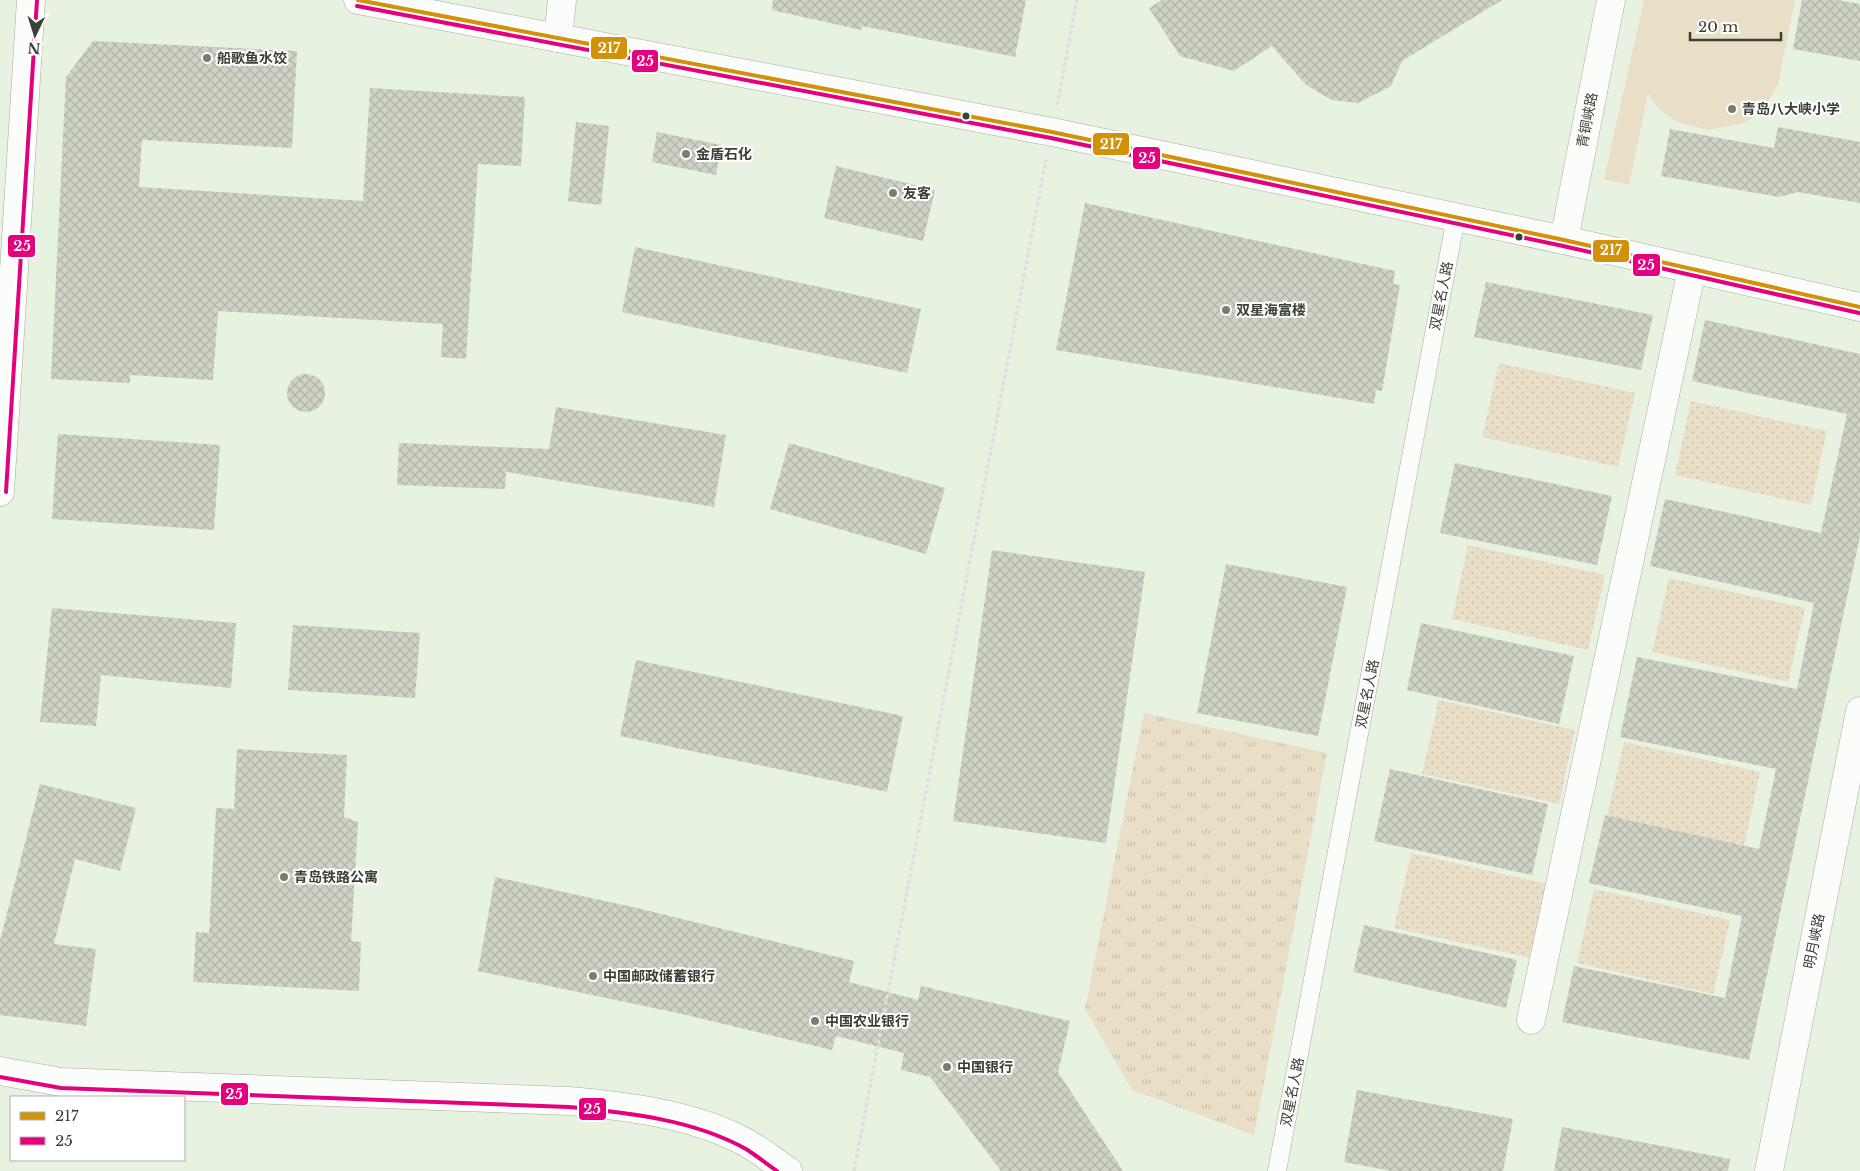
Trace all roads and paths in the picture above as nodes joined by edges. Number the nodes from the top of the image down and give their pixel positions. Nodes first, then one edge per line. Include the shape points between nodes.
1 (31, 0) edge
2 (358, 0) edge
3 (562, 0) edge
4 (1077, 0) edge
5 (1611, 0) edge
6 (558, 38) junction
7 (1052, 132) junction
8 (1456, 217) junction
9 (1564, 240) junction
10 (1692, 269) junction
11 (1860, 307) edge
12 (0, 492) edge
13 (1860, 711) edge
14 (1531, 1020) dead end
15 (0, 1071) edge
16 (788, 1171) edge
17 (854, 1171) edge
18 (1277, 1171) edge
19 (1769, 1171) edge

1 - 12 street
2 - 6 street
3 - 6 street
4 - 7 path
5 - 9 street, 青铜峡路
6 - 7 street
7 - 8 street
7 - 17 path
8 - 9 street
8 - 18 lane, 双星名人路
9 - 10 street
10 - 11 street
10 - 14 street
13 - 19 street, 明月峡路
15 - 16 street via 60,1082 569,1101 632,1107 704,1125 743,1141

